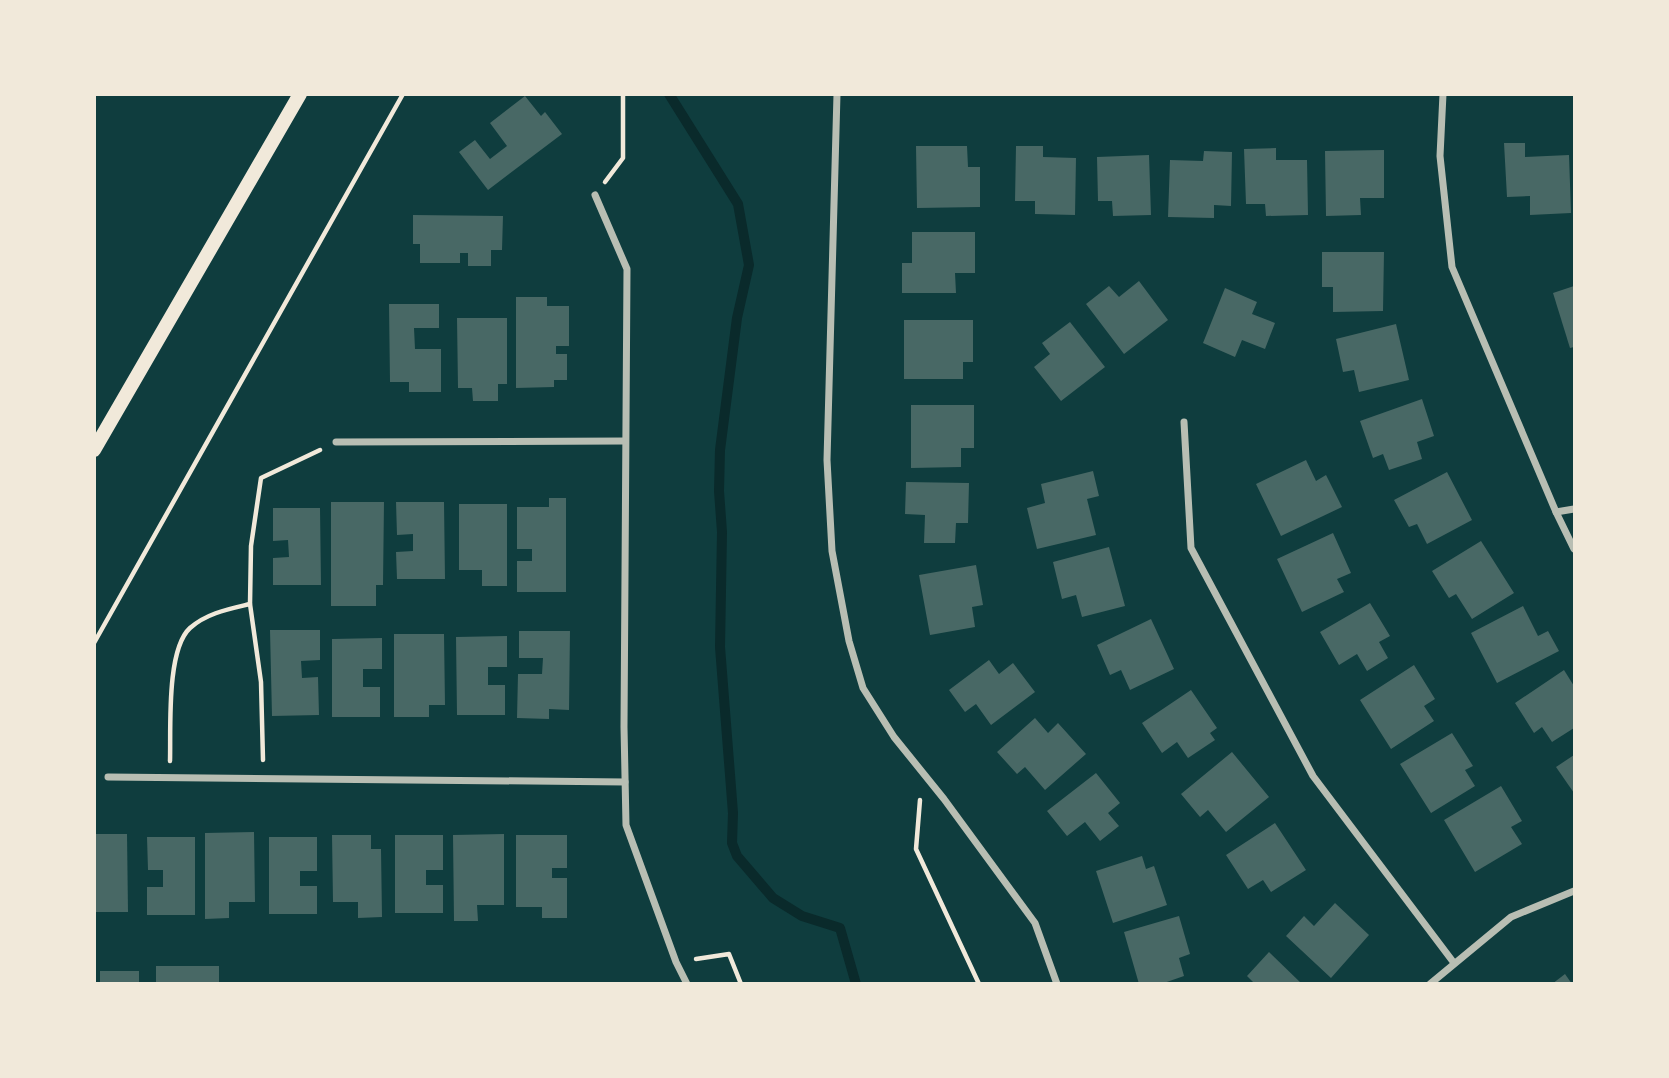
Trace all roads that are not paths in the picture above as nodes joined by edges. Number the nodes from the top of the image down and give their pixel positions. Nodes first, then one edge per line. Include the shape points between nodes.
1 (300, 94) edge
2 (837, 94) edge
3 (1443, 94) edge
4 (595, 195) road end
5 (1184, 422) dead end
6 (625, 440) junction
7 (336, 442) road end
8 (94, 450) edge
9 (1574, 509) edge
10 (1556, 512) junction
11 (1574, 549) edge
12 (107, 777) dead end
13 (625, 782) junction
14 (1574, 891) edge
15 (1454, 963) junction
16 (687, 984) edge
17 (1057, 984) edge
18 (1430, 984) edge

1 - 8 main road
2 - 17 street via 827,460 832,551 849,641 863,688 894,737 1035,923
3 - 10 street via 1440,156 1452,267
4 - 6 street via 628,269
5 - 15 street via 1191,548 1312,776
6 - 7 street
6 - 13 street
9 - 10 street
10 - 11 street
12 - 13 street
13 - 16 street via 626,825
14 - 15 street via 1511,917
15 - 18 street

